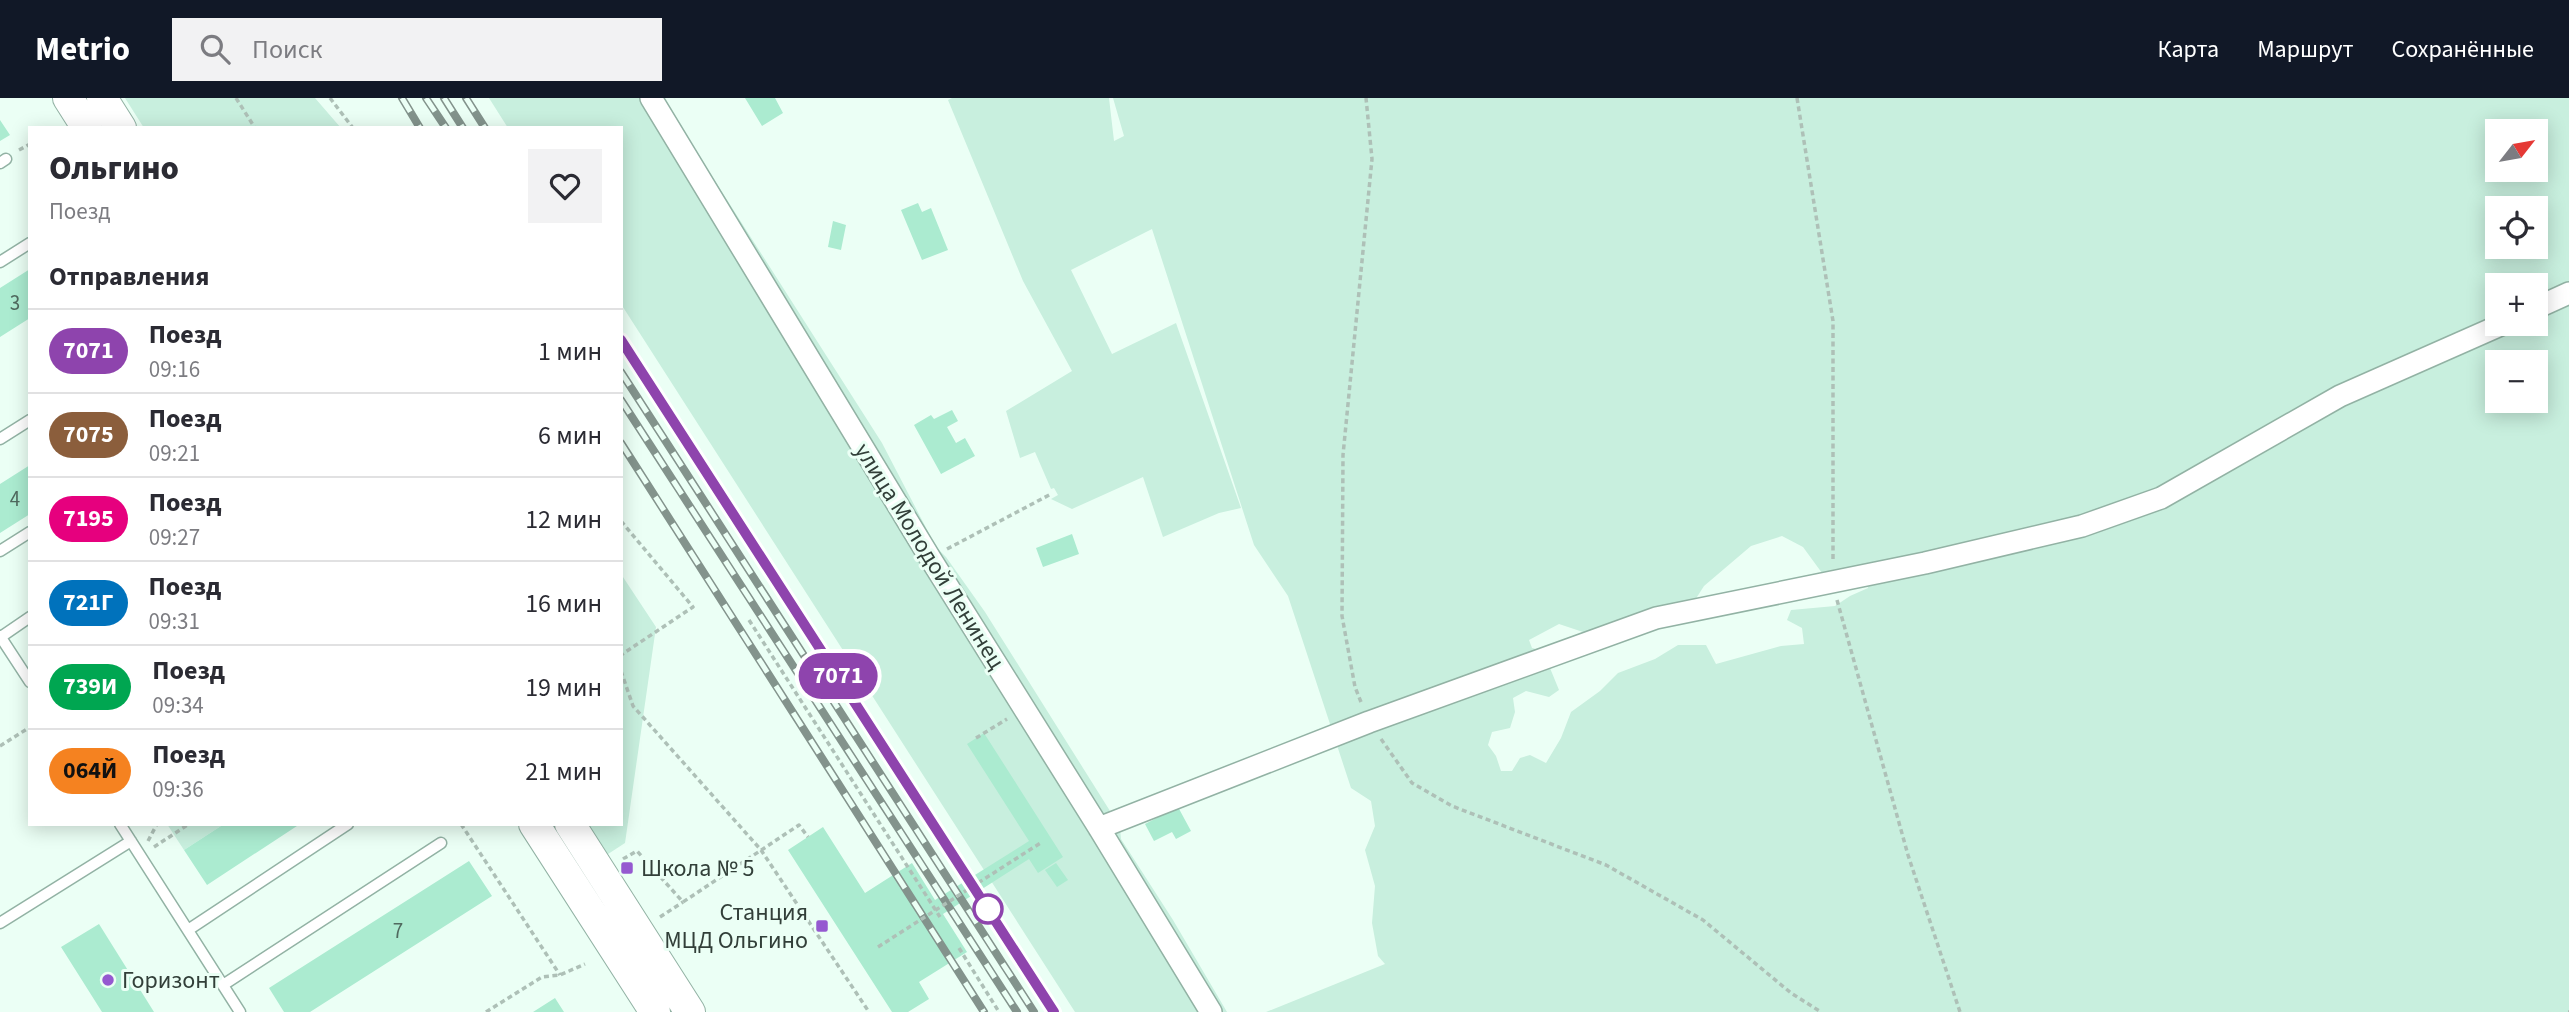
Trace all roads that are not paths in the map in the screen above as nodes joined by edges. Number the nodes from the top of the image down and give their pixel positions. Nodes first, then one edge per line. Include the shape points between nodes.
1 (68, 98) edge
2 (102, 98) edge
3 (651, 98) edge
4 (86, 126) edge
5 (120, 126) edge
6 (28, 244) edge
7 (0, 262) edge
8 (2569, 293) edge
9 (2548, 303) edge
10 (2485, 332) edge
11 (28, 421) edge
12 (0, 439) edge
13 (28, 533) edge
14 (0, 551) edge
15 (28, 618) edge
16 (0, 636) edge
17 (28, 679) edge
18 (121, 826) edge
19 (345, 826) edge
20 (535, 826) edge
21 (571, 826) edge
22 (1099, 828) junction
23 (131, 841) junction
24 (441, 843) dead end
25 (0, 923) edge
26 (188, 930) junction
27 (223, 985) junction
28 (240, 1012) edge
29 (655, 1012) edge
30 (690, 1012) edge
31 (1211, 1012) edge

1 - 4 main road
2 - 5 main road
3 - 22 street, улица Молодой Ленинец
6 - 7 lane
8 - 9 street
10 - 22 street via 2340,396 2148,503 2082,526 1951,557 1656,618 1370,722
11 - 12 lane
13 - 14 lane
15 - 16 lane
16 - 17 lane
18 - 23 lane
19 - 26 lane
20 - 29 main road
21 - 30 main road
22 - 31 street, улица Молодой Ленинец
23 - 25 lane
23 - 26 lane
24 - 27 lane
26 - 27 lane
27 - 28 lane

